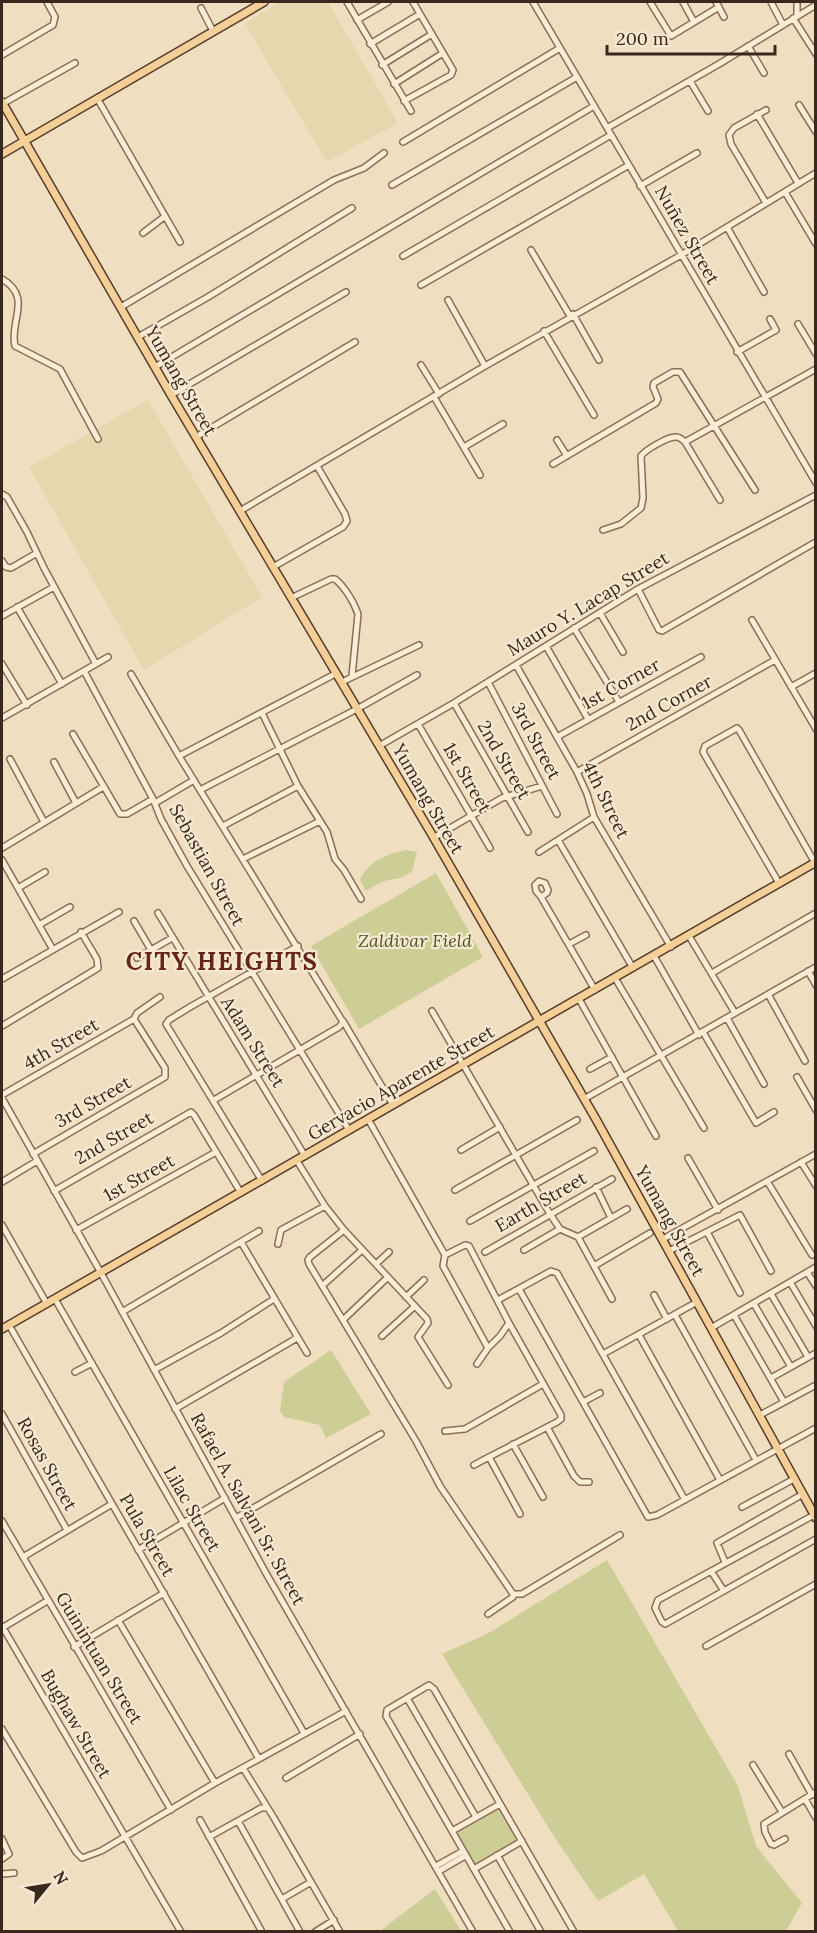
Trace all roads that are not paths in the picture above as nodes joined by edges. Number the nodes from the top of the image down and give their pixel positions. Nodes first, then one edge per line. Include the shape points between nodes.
1 (47, 2) edge
2 (264, 2) edge
3 (347, 2) edge
4 (388, 2) edge
5 (412, 2) edge
6 (533, 2) edge
7 (650, 2) edge
8 (682, 2) edge
9 (771, 2) edge
10 (797, 2) edge
11 (718, 4) edge
12 (813, 4) edge
13 (201, 8) dead end
14 (420, 14) junction
15 (724, 17) dead end
16 (795, 17) junction
17 (357, 20) junction
18 (694, 22) junction
19 (783, 25) junction
20 (213, 31) junction
21 (432, 34) junction
22 (370, 44) junction
23 (748, 46) junction
24 (560, 48) junction
25 (443, 53) junction
26 (816, 54) edge
27 (2, 56) edge
28 (75, 63) dead end
29 (382, 65) junction
30 (765, 73) dead end
31 (577, 77) junction
32 (690, 81) junction
33 (394, 84) junction
34 (97, 98) junction
35 (404, 101) junction
36 (2, 103) edge
37 (799, 105) dead end
38 (594, 106) junction
39 (766, 110) dead end
40 (411, 111) dead end
41 (708, 111) dead end
42 (757, 114) junction
43 (607, 128) junction
44 (816, 132) edge
45 (611, 135) junction
46 (24, 141) junction
47 (403, 142) dead end
48 (384, 153) dead end
49 (698, 153) dead end
50 (2, 154) edge
51 (629, 165) junction
52 (816, 173) edge
53 (798, 183) junction
54 (392, 185) dead end
55 (640, 186) junction
56 (785, 192) junction
57 (766, 203) junction
58 (352, 208) dead end
59 (164, 217) junction
60 (727, 227) junction
61 (143, 233) dead end
62 (180, 242) dead end
63 (816, 244) edge
64 (531, 250) dead end
65 (681, 255) junction
66 (403, 256) dead end
67 (2, 279) edge
68 (421, 285) dead end
69 (346, 292) dead end
70 (765, 292) dead end
71 (448, 300) dead end
72 (121, 307) junction
73 (572, 315) junction
74 (770, 319) dead end
75 (798, 324) dead end
76 (544, 331) junction
77 (138, 337) junction
78 (355, 342) dead end
79 (737, 352) junction
80 (816, 354) edge
81 (599, 360) dead end
82 (421, 365) dead end
83 (485, 366) junction
84 (154, 367) junction
85 (816, 369) edge
86 (171, 396) junction
87 (436, 396) junction
88 (765, 397) junction
89 (594, 415) dead end
90 (503, 424) dead end
91 (713, 425) junction
92 (195, 437) junction
93 (98, 439) dead end
94 (557, 440) dead end
95 (686, 442) junction
96 (464, 447) junction
97 (567, 456) junction
98 (553, 464) dead end
99 (317, 466) junction
100 (480, 475) dead end
101 (816, 483) edge
102 (755, 490) dead end
103 (2, 494) edge
104 (816, 495) edge
105 (720, 500) dead end
106 (240, 511) junction
107 (603, 530) dead end
108 (816, 542) edge
109 (37, 553) junction
110 (2, 561) edge
111 (273, 567) junction
112 (54, 587) junction
113 (638, 589) junction
114 (291, 598) junction
115 (17, 607) junction
116 (600, 613) junction
117 (2, 616) edge
118 (752, 620) dead end
119 (574, 628) junction
120 (419, 645) dead end
121 (546, 646) junction
122 (623, 652) dead end
123 (108, 657) dead end
124 (701, 657) dead end
125 (775, 660) junction
126 (2, 664) edge
127 (96, 664) junction
128 (516, 665) junction
129 (84, 671) junction
130 (337, 673) junction
131 (816, 673) edge
132 (131, 674) dead end
133 (417, 675) dead end
134 (352, 676) junction
135 (342, 682) junction
136 (488, 682) junction
137 (62, 684) junction
138 (791, 687) junction
139 (619, 702) junction
140 (454, 703) junction
141 (27, 705) junction
142 (357, 709) junction
143 (262, 713) junction
144 (2, 718) edge
145 (588, 719) junction
146 (418, 724) junction
147 (816, 729) edge
148 (73, 734) dead end
149 (557, 737) junction
150 (379, 746) junction
151 (281, 749) junction
152 (179, 756) junction
153 (10, 759) dead end
154 (54, 762) dead end
155 (577, 772) junction
156 (194, 780) junction
157 (298, 786) junction
158 (542, 786) junction
159 (103, 787) junction
160 (200, 790) junction
161 (507, 796) junction
162 (154, 801) junction
163 (76, 803) junction
164 (557, 814) dead end
165 (471, 816) junction
166 (594, 817) junction
167 (320, 820) junction
168 (44, 822) junction
169 (223, 826) junction
170 (528, 832) dead end
171 (433, 838) junction
172 (558, 840) junction
173 (2, 848) edge
174 (489, 848) dead end
175 (539, 852) dead end
176 (243, 859) junction
177 (2, 860) edge
178 (815, 862) edge
179 (45, 872) dead end
180 (779, 883) junction
181 (18, 888) junction
182 (542, 897) dead end
183 (361, 899) dead end
184 (70, 907) dead end
185 (119, 912) dead end
186 (158, 913) dead end
187 (816, 913) edge
188 (134, 921) dead end
189 (39, 925) junction
190 (81, 932) junction
191 (586, 935) dead end
192 (689, 936) junction
193 (172, 938) junction
194 (569, 944) junction
195 (298, 946) junction
196 (671, 947) junction
197 (52, 948) junction
198 (151, 950) junction
199 (654, 956) junction
200 (136, 958) dead end
201 (816, 967) edge
202 (633, 968) junction
203 (808, 971) junction
204 (252, 972) junction
205 (712, 973) junction
206 (615, 978) junction
207 (2, 979) edge
208 (816, 984) edge
209 (595, 990) junction
210 (768, 994) junction
211 (160, 997) dead end
212 (208, 998) junction
213 (579, 999) junction
214 (432, 1011) dead end
215 (735, 1013) junction
216 (727, 1018) junction
217 (134, 1019) junction
218 (342, 1019) junction
219 (538, 1022) junction
220 (2, 1026) edge
221 (701, 1033) junction
222 (299, 1050) junction
223 (662, 1055) junction
224 (612, 1057) junction
225 (805, 1061) dead end
226 (462, 1065) junction
227 (590, 1070) dead end
228 (256, 1075) junction
229 (624, 1077) junction
230 (797, 1077) dead end
231 (764, 1084) dead end
232 (2, 1096) edge
233 (214, 1100) junction
234 (584, 1100) junction
235 (393, 1105) junction
236 (816, 1110) edge
237 (774, 1112) dead end
238 (368, 1119) junction
239 (577, 1120) dead end
240 (500, 1127) junction
241 (704, 1128) dead end
242 (349, 1130) junction
243 (656, 1136) dead end
244 (461, 1150) dead end
245 (594, 1151) dead end
246 (216, 1152) junction
247 (33, 1154) junction
248 (816, 1154) edge
249 (305, 1156) junction
250 (517, 1156) junction
251 (688, 1158) dead end
252 (37, 1161) junction
253 (297, 1161) junction
254 (801, 1162) junction
255 (612, 1179) dead end
256 (262, 1181) junction
257 (767, 1181) junction
258 (2, 1182) edge
259 (534, 1185) junction
260 (816, 1186) edge
261 (596, 1187) junction
262 (54, 1191) junction
263 (455, 1191) dead end
264 (241, 1193) junction
265 (325, 1206) junction
266 (627, 1209) dead end
267 (718, 1210) junction
268 (550, 1214) junction
269 (611, 1218) junction
270 (470, 1221) dead end
271 (2, 1226) edge
272 (76, 1230) junction
273 (344, 1230) junction
274 (560, 1230) junction
275 (259, 1231) dead end
276 (707, 1232) junction
277 (650, 1233) dead end
278 (578, 1237) junction
279 (663, 1239) junction
280 (241, 1242) junction
281 (278, 1245) dead end
282 (362, 1250) junction
283 (524, 1250) dead end
284 (669, 1251) junction
285 (389, 1252) dead end
286 (485, 1252) dead end
287 (445, 1255) junction
288 (812, 1255) dead end
289 (376, 1264) junction
290 (594, 1266) junction
291 (816, 1268) edge
292 (771, 1271) dead end
293 (807, 1272) junction
294 (101, 1273) junction
295 (388, 1277) junction
296 (424, 1280) dead end
297 (790, 1282) junction
298 (322, 1286) junction
299 (816, 1286) edge
300 (519, 1289) junction
301 (740, 1293) dead end
302 (771, 1294) junction
303 (654, 1295) dead end
304 (406, 1297) junction
305 (55, 1299) junction
306 (274, 1299) junction
307 (612, 1299) dead end
308 (498, 1300) junction
309 (697, 1302) junction
310 (47, 1304) junction
311 (754, 1304) junction
312 (415, 1306) junction
313 (122, 1312) junction
314 (675, 1315) junction
315 (734, 1315) junction
316 (667, 1319) junction
317 (343, 1320) junction
318 (509, 1323) junction
319 (9, 1325) junction
320 (816, 1326) edge
321 (711, 1328) junction
322 (2, 1329) edge
323 (639, 1335) junction
324 (382, 1336) dead end
325 (297, 1338) junction
326 (488, 1348) junction
327 (307, 1353) dead end
328 (816, 1353) edge
329 (603, 1354) junction
330 (808, 1358) junction
331 (92, 1362) junction
332 (477, 1364) dead end
333 (791, 1367) junction
334 (154, 1370) junction
335 (75, 1372) dead end
336 (771, 1378) junction
337 (543, 1384) junction
338 (448, 1385) dead end
339 (816, 1385) edge
340 (600, 1393) dead end
341 (583, 1402) junction
342 (784, 1402) junction
343 (176, 1409) junction
344 (2, 1414) edge
345 (760, 1415) junction
346 (547, 1427) junction
347 (816, 1428) edge
348 (445, 1431) dead end
349 (381, 1434) dead end
350 (513, 1444) junction
351 (778, 1449) junction
352 (489, 1457) junction
353 (756, 1460) junction
354 (474, 1465) dead end
355 (794, 1479) junction
356 (720, 1480) junction
357 (589, 1482) dead end
358 (803, 1494) junction
359 (543, 1497) dead end
360 (225, 1498) junction
361 (685, 1500) junction
362 (112, 1504) junction
363 (742, 1507) dead end
364 (520, 1514) dead end
365 (815, 1516) edge
366 (236, 1518) junction
367 (2, 1521) edge
368 (182, 1523) junction
369 (67, 1530) junction
370 (620, 1535) dead end
371 (816, 1539) edge
372 (138, 1550) junction
373 (23, 1557) junction
374 (725, 1562) junction
375 (711, 1571) junction
376 (816, 1584) edge
377 (724, 1591) junction
378 (164, 1593) junction
379 (513, 1594) junction
380 (47, 1601) junction
381 (488, 1614) dead end
382 (118, 1620) junction
383 (2, 1627) edge
384 (706, 1646) dead end
385 (74, 1647) junction
386 (407, 1698) junction
387 (346, 1711) junction
388 (2, 1729) edge
389 (304, 1733) junction
390 (360, 1734) junction
391 (789, 1754) dead end
392 (259, 1759) junction
393 (753, 1765) dead end
394 (243, 1768) junction
395 (286, 1778) dead end
396 (215, 1783) junction
397 (814, 1793) edge
398 (805, 1799) junction
399 (500, 1804) junction
400 (267, 1808) junction
401 (171, 1810) junction
402 (782, 1812) junction
403 (476, 1817) junction
404 (816, 1818) edge
405 (200, 1820) dead end
406 (238, 1821) junction
407 (452, 1831) junction
408 (124, 1837) junction
409 (209, 1837) junction
410 (2, 1839) edge
411 (785, 1839) dead end
412 (522, 1841) junction
413 (464, 1854) junction
414 (498, 1855) junction
415 (2, 1859) edge
416 (437, 1869) junction
417 (474, 1869) junction
418 (14, 1873) dead end
419 (2, 1874) edge
420 (311, 1882) junction
421 (282, 1899) junction
422 (334, 1920) junction
423 (181, 1932) edge
424 (262, 1932) edge
425 (300, 1932) edge
426 (315, 1932) edge
427 (340, 1932) edge
428 (473, 1932) edge
429 (510, 1932) edge
430 (541, 1932) edge
431 (574, 1932) edge

1 - 27 street via 56,17 53,25
2 - 20 main road
3 - 17 street
4 - 17 street
5 - 14 street
6 - 24 street, Nuñez Street
7 - 18 street via 671,36
8 - 18 street
9 - 19 street
10 - 16 street
11 - 15 street
11 - 18 street
12 - 16 street
13 - 20 street
14 - 21 street
14 - 22 street
16 - 19 street
16 - 26 street
17 - 22 street
19 - 23 street
20 - 34 main road
21 - 25 street
21 - 29 street
22 - 29 street
23 - 30 street
23 - 32 street
24 - 31 street, Nuñez Street
24 - 47 street
25 - 33 street
25 - 35 street via 453,68 451,75
28 - 36 street
29 - 33 street
31 - 38 street, Nuñez Street
31 - 54 street
32 - 41 street
32 - 43 street
33 - 35 street
34 - 46 main road
34 - 59 street
35 - 40 street
36 - 46 main road, Yumang Street
37 - 44 street
38 - 43 street, Nuñez Street
38 - 84 street
39 - 42 street
42 - 53 street
42 - 57 street via 734,128 729,140
43 - 45 street, Nuñez Street
45 - 51 street, Nuñez Street
45 - 66 street
46 - 50 main road
46 - 72 main road, Yumang Street
48 - 72 street
49 - 55 street
51 - 55 street, Nuñez Street
51 - 68 street
52 - 53 street
53 - 56 street
55 - 65 street, Nuñez Street
56 - 57 street
56 - 63 street
57 - 60 street
58 - 77 street
59 - 61 street
59 - 62 street
60 - 65 street
60 - 70 street
64 - 73 street
65 - 73 street
65 - 79 street, Nuñez Street
67 - 93 street via 13,287 18,299 15,346 60,369
69 - 86 street
71 - 83 street
72 - 77 main road, Yumang Street
73 - 76 street
73 - 81 street
74 - 79 street via 776,330
75 - 80 street
76 - 83 street
76 - 89 street
77 - 84 main road, Yumang Street
78 - 92 street
79 - 88 street, Nuñez Street
82 - 87 street
83 - 87 street
84 - 86 main road, Yumang Street
85 - 88 street
86 - 92 main road, Yumang Street
87 - 96 street
87 - 99 street
88 - 91 street
88 - 101 street, Nuñez Street
90 - 96 street
91 - 95 street
91 - 97 street via 682,374 676,372 654,383 656,403
91 - 102 street
92 - 106 main road, Yumang Street
94 - 97 street
95 - 105 street
95 - 107 street via 673,437 644,452 641,508 621,524
96 - 100 street
97 - 98 street
99 - 106 street
99 - 111 street via 347,521
103 - 109 street
104 - 113 street, Mauro Y. Lacap Street
106 - 111 main road, Yumang Street
108 - 113 street via 662,631
109 - 110 street via 11,568
109 - 112 street
111 - 114 main road, Yumang Street
112 - 115 street
112 - 127 street
113 - 116 street, Mauro Y. Lacap Street
114 - 130 main road, Yumang Street
114 - 134 street via 332,579 338,581 358,614
115 - 117 street
115 - 137 street
116 - 119 street, Mauro Y. Lacap Street
116 - 122 street
118 - 125 street
119 - 121 street, Mauro Y. Lacap Street
119 - 139 street
120 - 134 street
121 - 128 street, Mauro Y. Lacap Street
121 - 145 street
123 - 127 street
124 - 139 street, 1st Corner
125 - 138 street
125 - 155 street, 2nd Corner
126 - 141 street
127 - 129 street
128 - 136 street, Mauro Y. Lacap Street
128 - 149 street, 4th Street
129 - 137 street
129 - 162 street, Sebastian Street
130 - 135 main road, Yumang Street
130 - 143 street
131 - 138 street
132 - 152 street
133 - 142 street
134 - 135 street
135 - 142 main road, Yumang Street
136 - 140 street, Mauro Y. Lacap Street
136 - 158 street, 3rd Street
137 - 141 street
138 - 147 street
139 - 145 street, 1st Corner
140 - 146 street, Mauro Y. Lacap Street
140 - 161 street, 2nd Street
141 - 144 street
142 - 150 main road, Yumang Street
142 - 151 street
143 - 151 street
143 - 152 street
145 - 149 street, 1st Corner
146 - 150 street, Mauro Y. Lacap Street
146 - 165 street, 1st Street
148 - 159 street
149 - 155 street, 4th Street
150 - 171 main road, Yumang Street
151 - 157 street
151 - 160 street
152 - 156 street
153 - 168 street
154 - 163 street
155 - 166 street, 4th Street
156 - 160 street
156 - 162 street
157 - 167 street
157 - 169 street
158 - 161 street
158 - 164 street, 3rd Street
159 - 162 street via 122,815
159 - 163 street
160 - 169 street
161 - 165 street
161 - 170 street, 2nd Street
162 - 204 street, Sebastian Street via 187,866
163 - 168 street
165 - 171 street
165 - 174 street, 1st Street
166 - 172 street
166 - 196 street, 4th Street
167 - 176 street
167 - 183 street via 335,859
168 - 173 street
169 - 176 street
171 - 219 main road, Yumang Street
172 - 175 street
172 - 202 street
176 - 195 street
177 - 181 street
178 - 180 main road, Gervacio Aparente Street
178 - 180 street via 739,730 705,746 703,752
179 - 181 street
180 - 192 main road, Gervacio Aparente Street
181 - 189 street
182 - 194 street
184 - 189 street
185 - 190 street
186 - 193 street, Adam Street
187 - 205 street
188 - 198 street
189 - 197 street
190 - 197 street
190 - 220 street via 98,959 99,968
191 - 194 street
192 - 196 main road, Gervacio Aparente Street
192 - 205 street
193 - 198 street
193 - 212 street, Adam Street
194 - 209 street
195 - 204 street
195 - 218 street
196 - 199 main road, Gervacio Aparente Street
197 - 207 street
198 - 200 street
199 - 202 main road, Gervacio Aparente Street
199 - 221 street
201 - 203 street
202 - 206 main road, Gervacio Aparente Street
203 - 208 street
203 - 210 street
204 - 212 street
204 - 222 street, Sebastian Street
205 - 215 street
206 - 209 main road, Gervacio Aparente Street
206 - 223 street
209 - 213 main road, Gervacio Aparente Street
210 - 215 street
210 - 225 street
211 - 217 street, 4th Street
212 - 228 street, Adam Street
212 - 233 street via 166,1024
213 - 219 main road, Gervacio Aparente Street
213 - 224 street
214 - 226 street
215 - 216 street
216 - 221 street
216 - 231 street
217 - 232 street, 4th Street
217 - 247 street, 3rd Street via 166,1074 122,1104
218 - 222 street via 342,1025
218 - 235 street
219 - 226 main road, Gervacio Aparente Street
219 - 234 main road, Yumang Street
221 - 223 street
221 - 237 street via 756,1123
222 - 228 street
222 - 242 street, Sebastian Street
223 - 229 street
223 - 241 street
224 - 227 street
224 - 229 street
226 - 235 main road, Gervacio Aparente Street
226 - 240 street
228 - 233 street
228 - 249 street, Adam Street
229 - 234 street
229 - 243 street
230 - 236 street
232 - 247 street, Rafael A. Salvani Sr. Street
233 - 256 street
234 - 279 main road, Yumang Street
235 - 238 main road, Gervacio Aparente Street
238 - 242 main road, Gervacio Aparente Street
238 - 287 street
239 - 250 street
240 - 244 street
240 - 250 street
242 - 249 main road, Gervacio Aparente Street
245 - 259 street
246 - 262 street, 2nd Street via 190,1112
246 - 264 street
246 - 272 street, 1st Street
247 - 252 street, Rafael A. Salvani Sr. Street
248 - 254 street
249 - 253 main road, Gervacio Aparente Street
250 - 259 street
250 - 263 street
251 - 267 street
252 - 258 street
252 - 262 street, Rafael A. Salvani Sr. Street
253 - 256 main road, Gervacio Aparente Street
253 - 265 street
254 - 257 street
254 - 260 street
255 - 261 street, Earth Street
256 - 264 main road, Gervacio Aparente Street
257 - 267 street
257 - 288 street
259 - 268 street
259 - 270 street
261 - 268 street, Earth Street
261 - 269 street
262 - 272 street, Rafael A. Salvani Sr. Street
264 - 294 main road, Gervacio Aparente Street
265 - 273 street
265 - 281 street via 281,1230
266 - 269 street
267 - 279 street
268 - 274 street
268 - 286 street, Earth Street
269 - 278 street
271 - 310 street
272 - 294 street, Rafael A. Salvani Sr. Street
273 - 282 street
273 - 298 street via 308,1260
274 - 278 street
274 - 283 street
275 - 280 street
276 - 284 street
276 - 292 street via 740,1215
276 - 301 street
277 - 290 street
278 - 290 street
279 - 284 main road, Yumang Street
280 - 306 street
280 - 313 street
282 - 289 street
282 - 298 street
284 - 309 main road, Yumang Street
285 - 289 street
287 - 308 street via 468,1245
287 - 326 street via 444,1269
289 - 295 street
290 - 307 street
291 - 293 street
293 - 297 street
293 - 299 street
294 - 305 main road, Gervacio Aparente Street
294 - 313 street, Rafael A. Salvani Sr. Street
295 - 304 street
295 - 317 street
296 - 304 street
297 - 302 street
297 - 320 street
298 - 317 street
300 - 308 street
300 - 329 street via 551,1271 557,1273
300 - 341 street
302 - 311 street
302 - 330 street
303 - 316 street
304 - 312 street
305 - 310 main road, Gervacio Aparente Street
305 - 331 street, Lilac Street
306 - 325 street
306 - 334 street
308 - 318 street
309 - 314 street
309 - 321 main road, Yumang Street
310 - 319 main road, Gervacio Aparente Street
311 - 315 street
311 - 333 street
312 - 324 street
312 - 338 street via 429,1321 418,1335 419,1341
313 - 334 street, Rafael A. Salvani Sr. Street
314 - 316 street
314 - 353 street
315 - 321 street
315 - 336 street
316 - 323 street
317 - 379 street via 440,1486
318 - 326 street
318 - 337 street
319 - 322 main road, Gervacio Aparente Street
319 - 362 street, Pula Street
321 - 345 main road, Yumang Street
323 - 329 street
323 - 356 street
325 - 327 street
325 - 343 street
326 - 332 street
328 - 330 street
329 - 361 street
330 - 333 street
331 - 335 street
331 - 368 street, Lilac Street
333 - 336 street
334 - 343 street, Rafael A. Salvani Sr. Street
336 - 342 street
337 - 346 street via 562,1417
337 - 348 street via 465,1429
339 - 342 street
340 - 341 street
341 - 361 street via 647,1515 654,1516
342 - 345 street
343 - 360 street, Rafael A. Salvani Sr. Street
344 - 369 street, Rosas Street
345 - 351 main road, Yumang Street
346 - 350 street
346 - 357 street via 574,1476 580,1482
347 - 351 street
349 - 366 street
350 - 352 street
350 - 359 street
351 - 353 street
351 - 355 main road, Yumang Street
352 - 354 street
352 - 364 street
353 - 356 street
355 - 358 main road, Yumang Street
355 - 363 street
356 - 361 street
358 - 365 main road, Yumang Street
358 - 374 street via 717,1542
360 - 366 street, Rafael A. Salvani Sr. Street
360 - 368 street
362 - 369 street
362 - 372 street, Pula Street
365 - 374 street
366 - 387 street, Rafael A. Salvani Sr. Street
367 - 373 street, Guinintuan Street
368 - 372 street
368 - 389 street, Lilac Street
369 - 373 street
370 - 379 street via 522,1594
371 - 377 street
372 - 378 street, Pula Street
373 - 380 street, Guinintuan Street
374 - 375 street
375 - 377 street
375 - 377 street via 658,1600 655,1608 662,1622
376 - 384 street
378 - 382 street
378 - 392 street, Pula Street
379 - 381 street
380 - 383 street
380 - 385 street, Guinintuan Street
382 - 385 street
382 - 396 street
383 - 408 street, Bughaw Street
385 - 401 street, Guinintuan Street
386 - 399 street via 432,1686
386 - 403 street
386 - 407 street via 387,1710 386,1716
387 - 389 street
387 - 390 street, Rafael A. Salvani Sr. Street
388 - 408 street via 79,1856 93,1855
389 - 392 street
390 - 395 street
390 - 416 street, Rafael A. Salvani Sr. Street
391 - 397 street
392 - 394 street
393 - 402 street
394 - 396 street
394 - 400 street
396 - 401 street
397 - 398 street
398 - 402 street
398 - 404 street
399 - 403 street
399 - 412 street
400 - 406 street
400 - 420 street
401 - 408 street
402 - 411 street via 766,1821 764,1828 771,1844
403 - 407 street
405 - 409 street
406 - 409 street
406 - 421 street
407 - 413 street
408 - 423 street, Bughaw Street
409 - 424 street
410 - 415 street via 9,1854
412 - 414 street
412 - 431 street
413 - 416 street
413 - 417 street
414 - 417 street
414 - 430 street
416 - 428 street, Rafael A. Salvani Sr. Street
417 - 429 street
418 - 419 street
420 - 421 street
420 - 422 street
421 - 425 street
422 - 426 street
422 - 427 street

